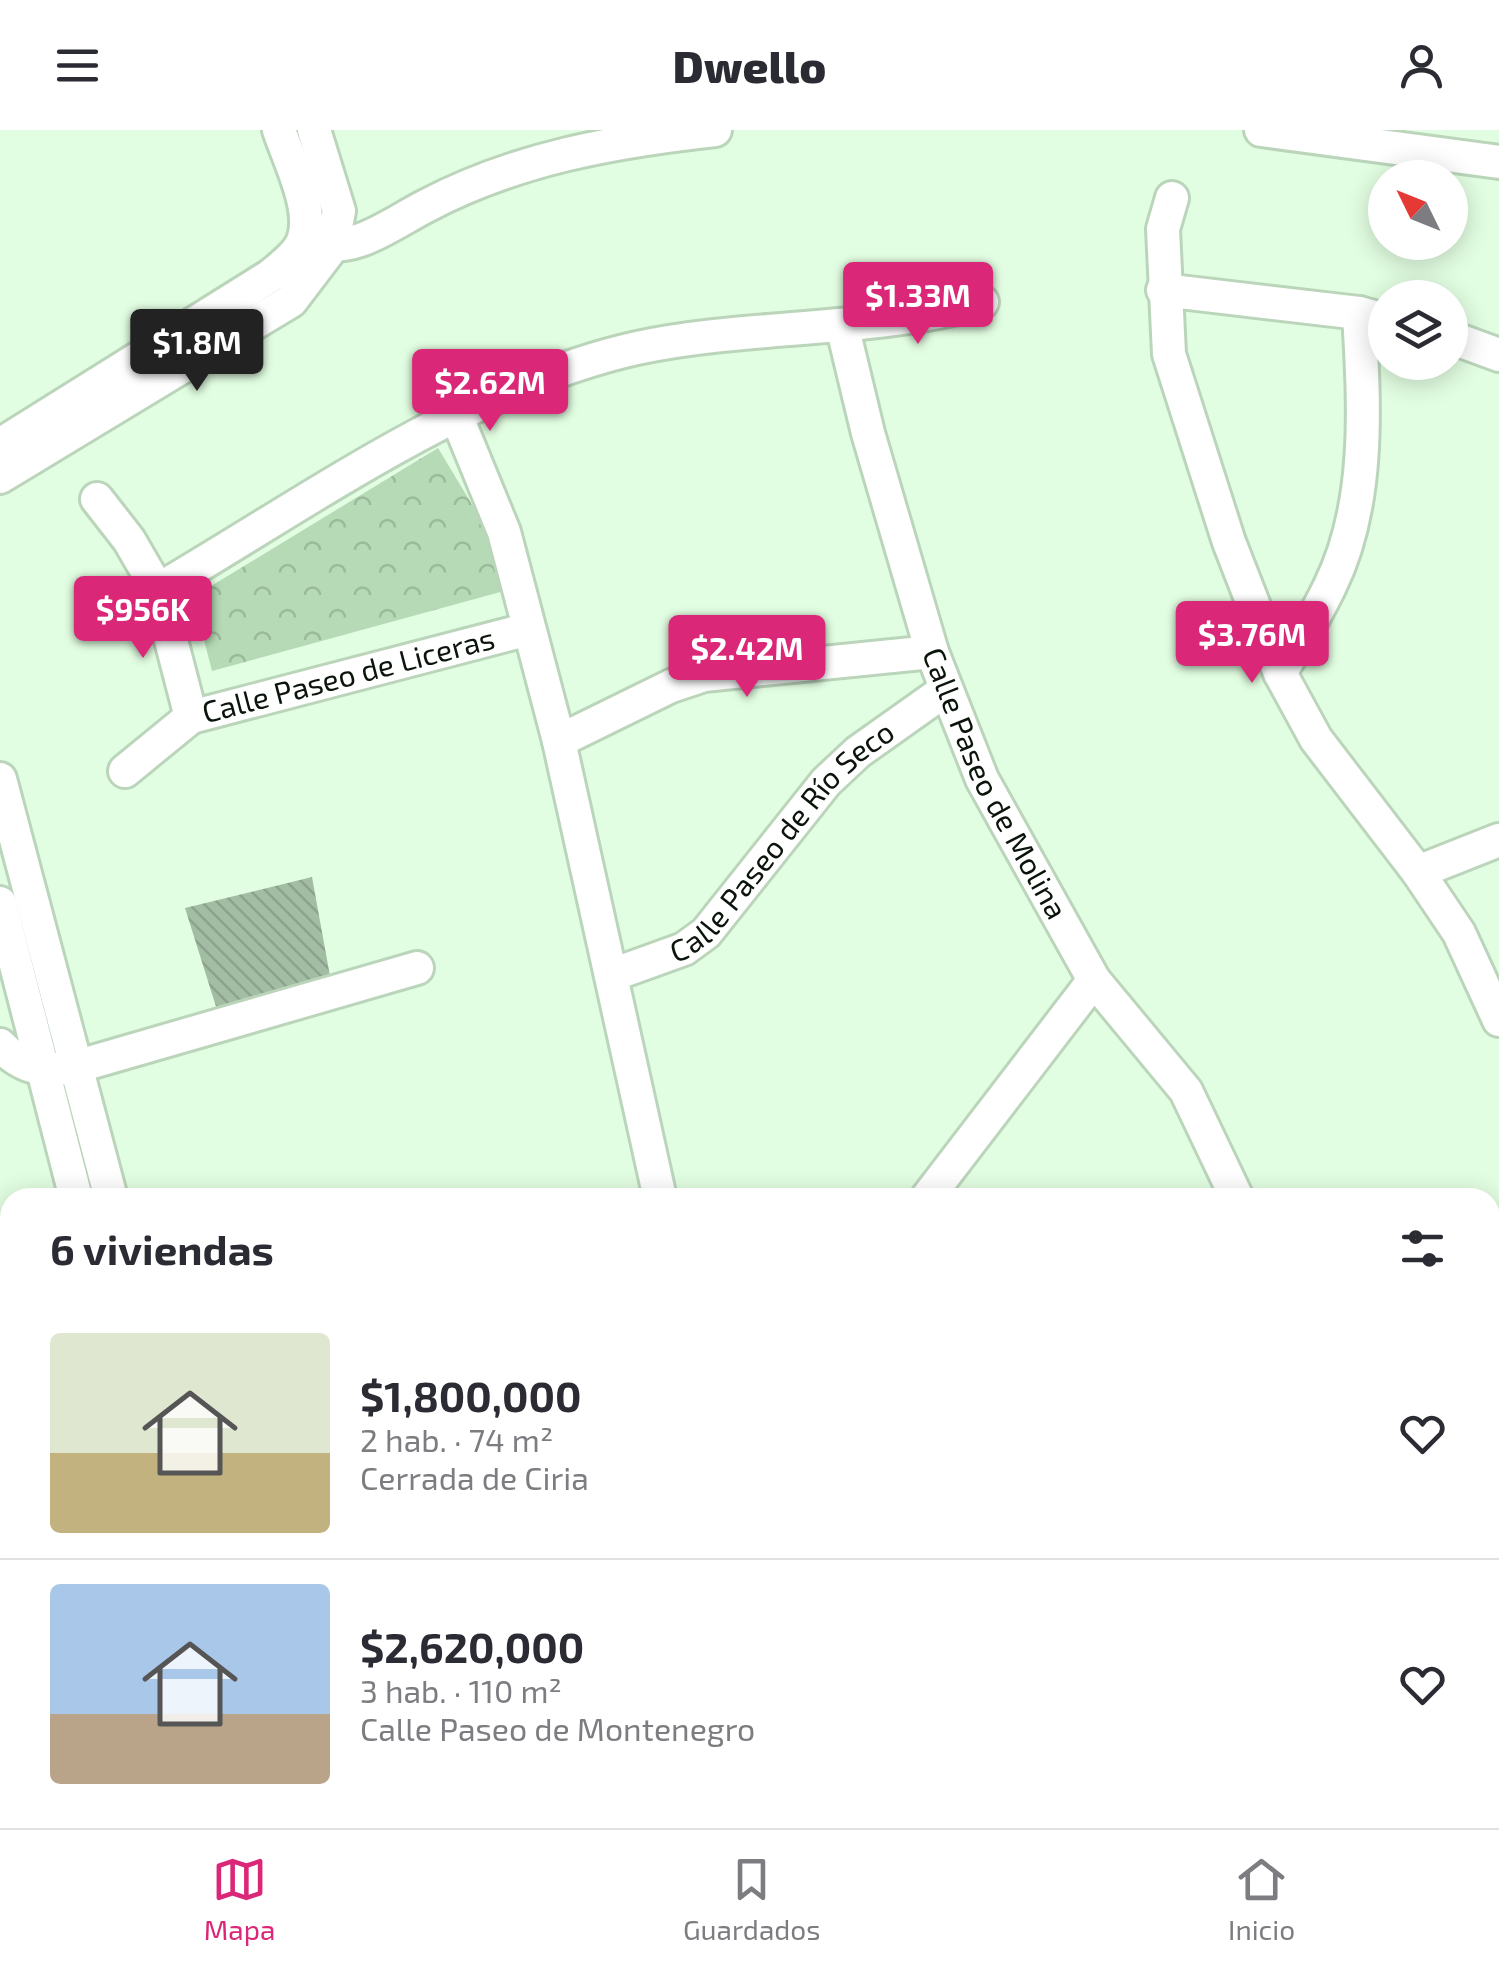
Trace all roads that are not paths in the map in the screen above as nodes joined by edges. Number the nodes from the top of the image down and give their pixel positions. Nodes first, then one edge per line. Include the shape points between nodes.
1 (280, 130) edge
2 (314, 130) edge
3 (716, 130) edge
4 (1261, 130) edge
5 (1499, 162) edge
6 (1172, 198) dead end
7 (318, 244) junction
8 (1163, 290) junction
9 (982, 302) dead end
10 (1368, 316) edge
11 (842, 326) junction
12 (1468, 343) edge
13 (1499, 354) edge
14 (1368, 374) edge
15 (456, 415) junction
16 (0, 445) edge
17 (0, 477) edge
18 (98, 499) dead end
19 (158, 590) junction
20 (528, 629) junction
21 (932, 652) junction
22 (1280, 674) junction
23 (944, 691) junction
24 (191, 717) junction
25 (559, 741) junction
26 (125, 771) dead end
27 (0, 779) edge
28 (1499, 840) edge
29 (1418, 872) junction
30 (0, 903) edge
31 (417, 968) dead end
32 (612, 975) junction
33 (1094, 980) junction
34 (1499, 1020) edge
35 (0, 1045) edge
36 (59, 1070) junction
37 (75, 1188) edge
38 (107, 1188) edge
39 (658, 1188) edge
40 (935, 1188) edge
41 (1232, 1188) edge

1 - 7 street
2 - 7 street via 339,211
3 - 7 street via 538,160 478,181 360,242
4 - 5 street
6 - 8 street via 1163,229
7 - 16 street
7 - 17 street via 291,301
8 - 10 street
8 - 22 street via 1170,354 1229,542
9 - 11 street
11 - 15 street via 636,348 566,367
11 - 21 street, Calle Paseo de Molina
12 - 13 street
14 - 22 street via 1355,507 1332,584
15 - 19 street
15 - 20 street via 504,532
18 - 19 street
19 - 24 street
20 - 24 street, Calle Paseo de Liceras
20 - 25 street
21 - 23 street, Calle Paseo de Molina
21 - 25 street via 704,675
22 - 29 street via 1316,739
23 - 32 street, Calle Paseo de Río Seco via 826,782 706,934
23 - 33 street, Calle Paseo de Molina via 982,780
24 - 26 street, Calle Paseo de Liceras
25 - 32 street
27 - 36 street
28 - 29 street
29 - 34 street via 1458,933
30 - 36 street
31 - 36 street
32 - 39 street
33 - 40 street
33 - 41 street, Calle Paseo de Molina via 1186,1090
35 - 36 street via 10,1056
36 - 37 street
36 - 38 street

